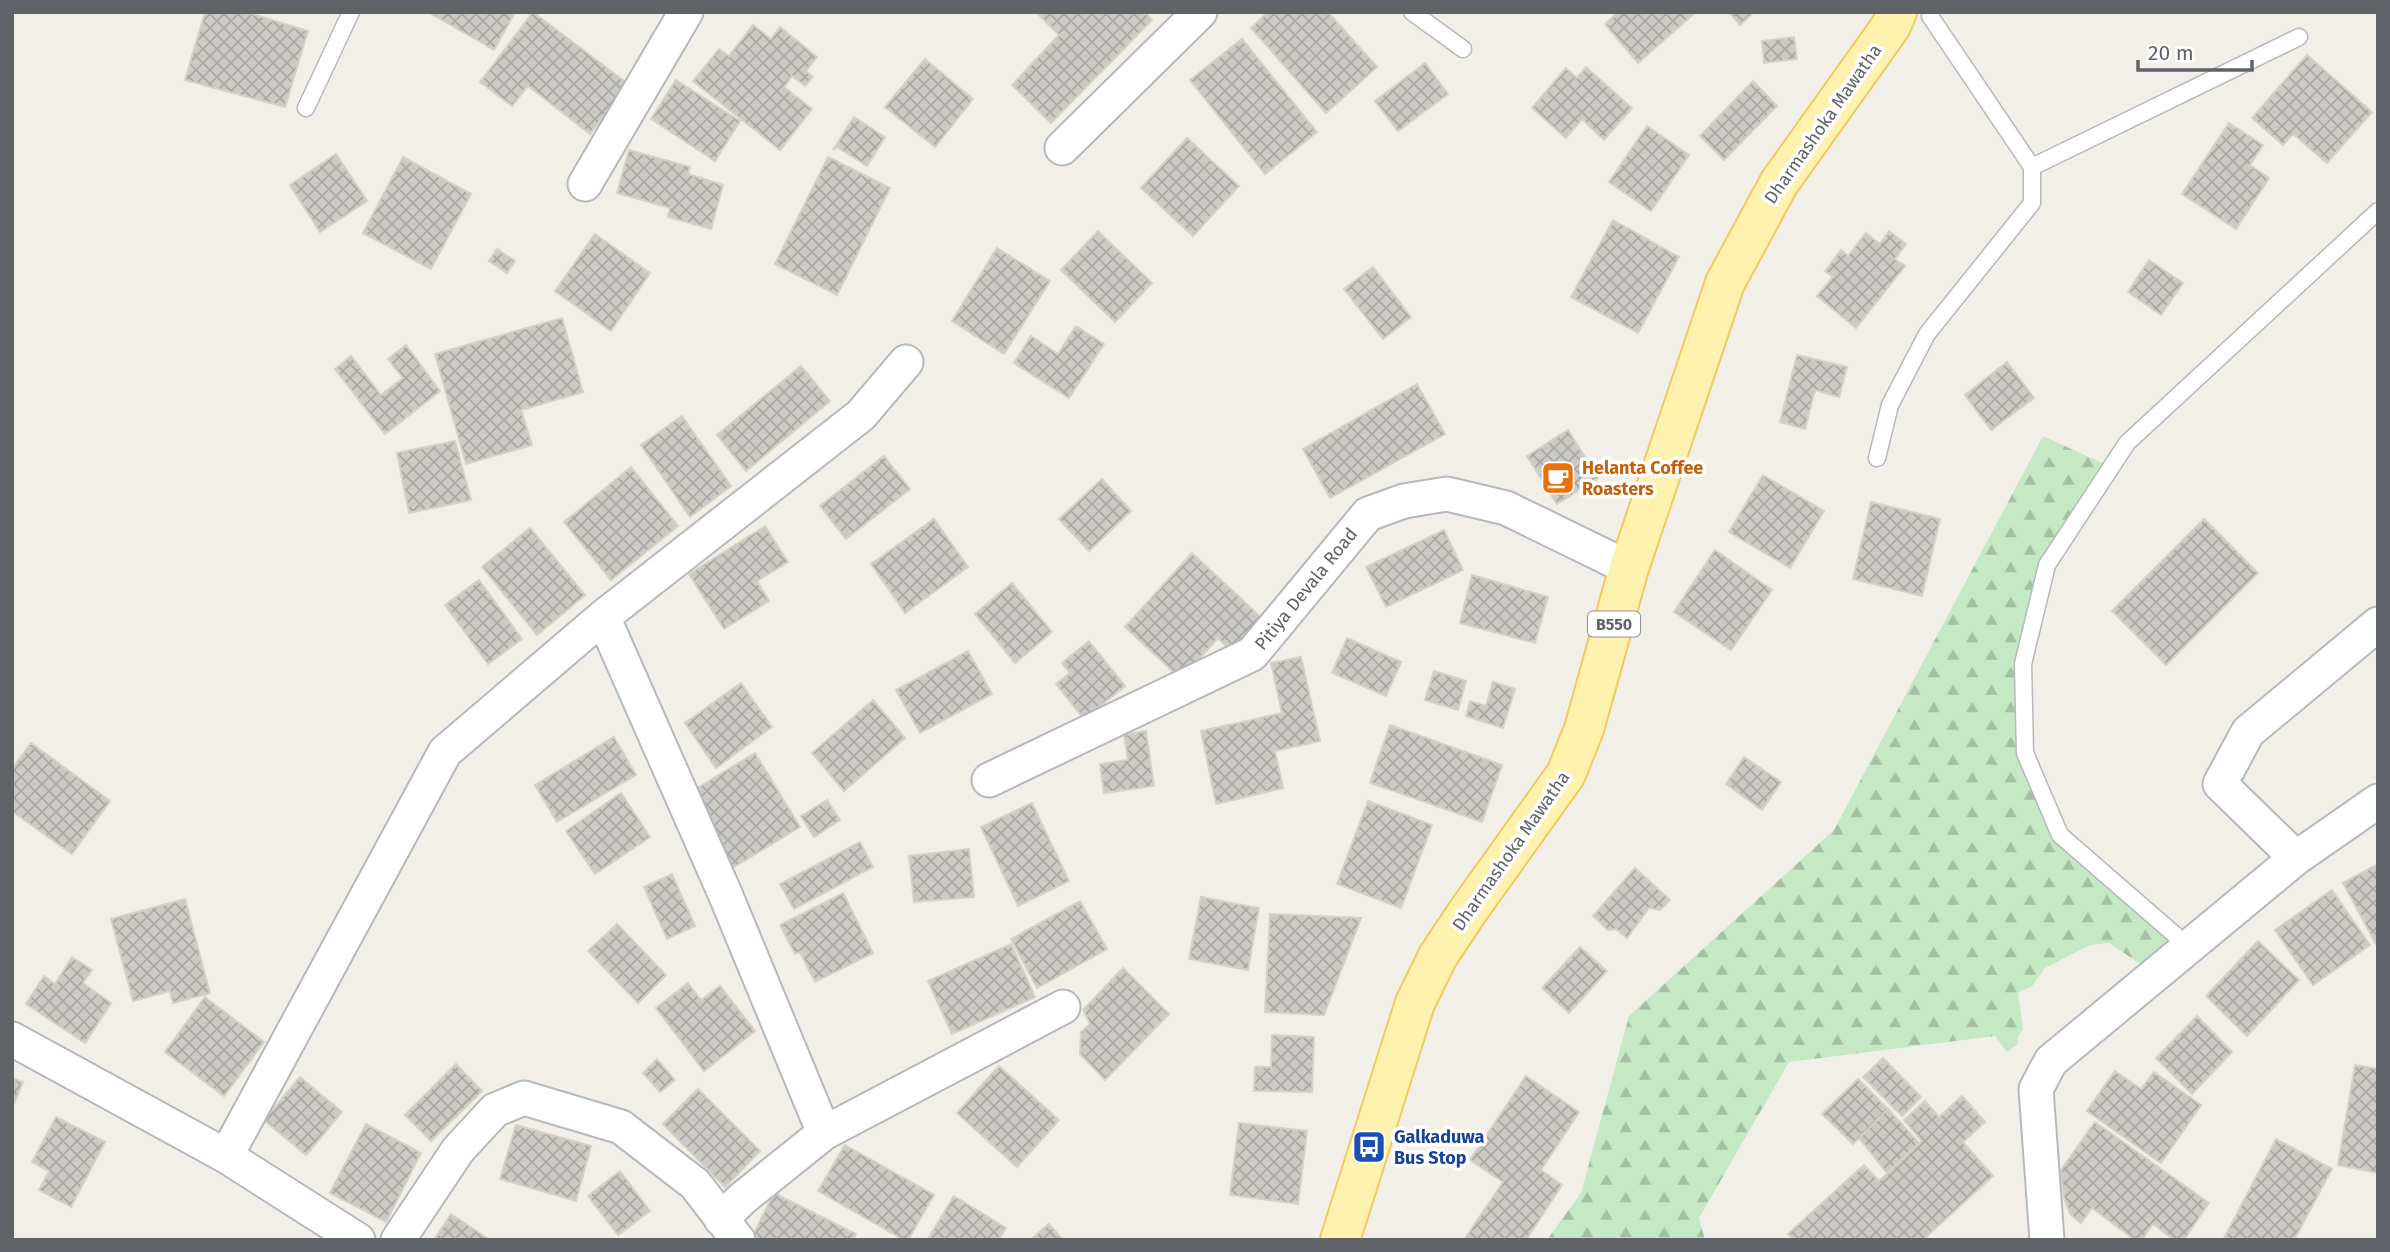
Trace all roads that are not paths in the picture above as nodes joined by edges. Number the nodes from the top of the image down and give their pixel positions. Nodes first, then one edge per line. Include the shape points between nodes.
1 (351, 12) edge
2 (1200, 12) edge
3 (1412, 12) edge
4 (675, 16) edge
5 (1913, 17) edge
6 (2299, 37) dead end
7 (1463, 49) dead end
8 (306, 108) dead end
9 (1062, 148) dead end
10 (2032, 167) junction
11 (585, 184) dead end
12 (2378, 211) edge
13 (906, 362) dead end
14 (1877, 458) dead end
15 (1629, 568) junction
16 (603, 617) junction
17 (2378, 624) edge
18 (989, 780) dead end
19 (2378, 801) edge
20 (2296, 858) junction
21 (2189, 947) junction
22 (1063, 1007) dead end
23 (12, 1039) edge
24 (824, 1133) junction
25 (226, 1156) junction
26 (730, 1229) edge
27 (358, 1240) edge
28 (398, 1240) edge
29 (1340, 1240) edge
30 (2047, 1240) edge

1 - 8 lane
2 - 9 street
3 - 7 lane
4 - 11 street
5 - 10 lane
5 - 15 main road, Dharmashoka Mawatha / B550 via 1779,183 1724,283
6 - 10 lane
10 - 14 lane via 2032,203 1927,334 1890,405
12 - 21 lane via 2127,443 2048,565 2023,664 2025,754 2060,835
13 - 16 street via 861,415
15 - 18 street, Pitiya Devala Road via 1506,508 1447,494 1404,501 1368,514 1252,654
15 - 29 main road, Dharmashoka Mawatha / B550 via 1584,729 1566,774 1468,911 1415,1003
16 - 24 street
16 - 25 street via 445,751
17 - 20 street via 2248,732 2220,784
19 - 20 street
20 - 21 street
21 - 30 street via 2051,1061 2036,1089
22 - 24 street
23 - 25 street
24 - 26 street via 743,1198
25 - 27 street
26 - 28 street via 695,1184 621,1127 524,1098 495,1110 457,1150

